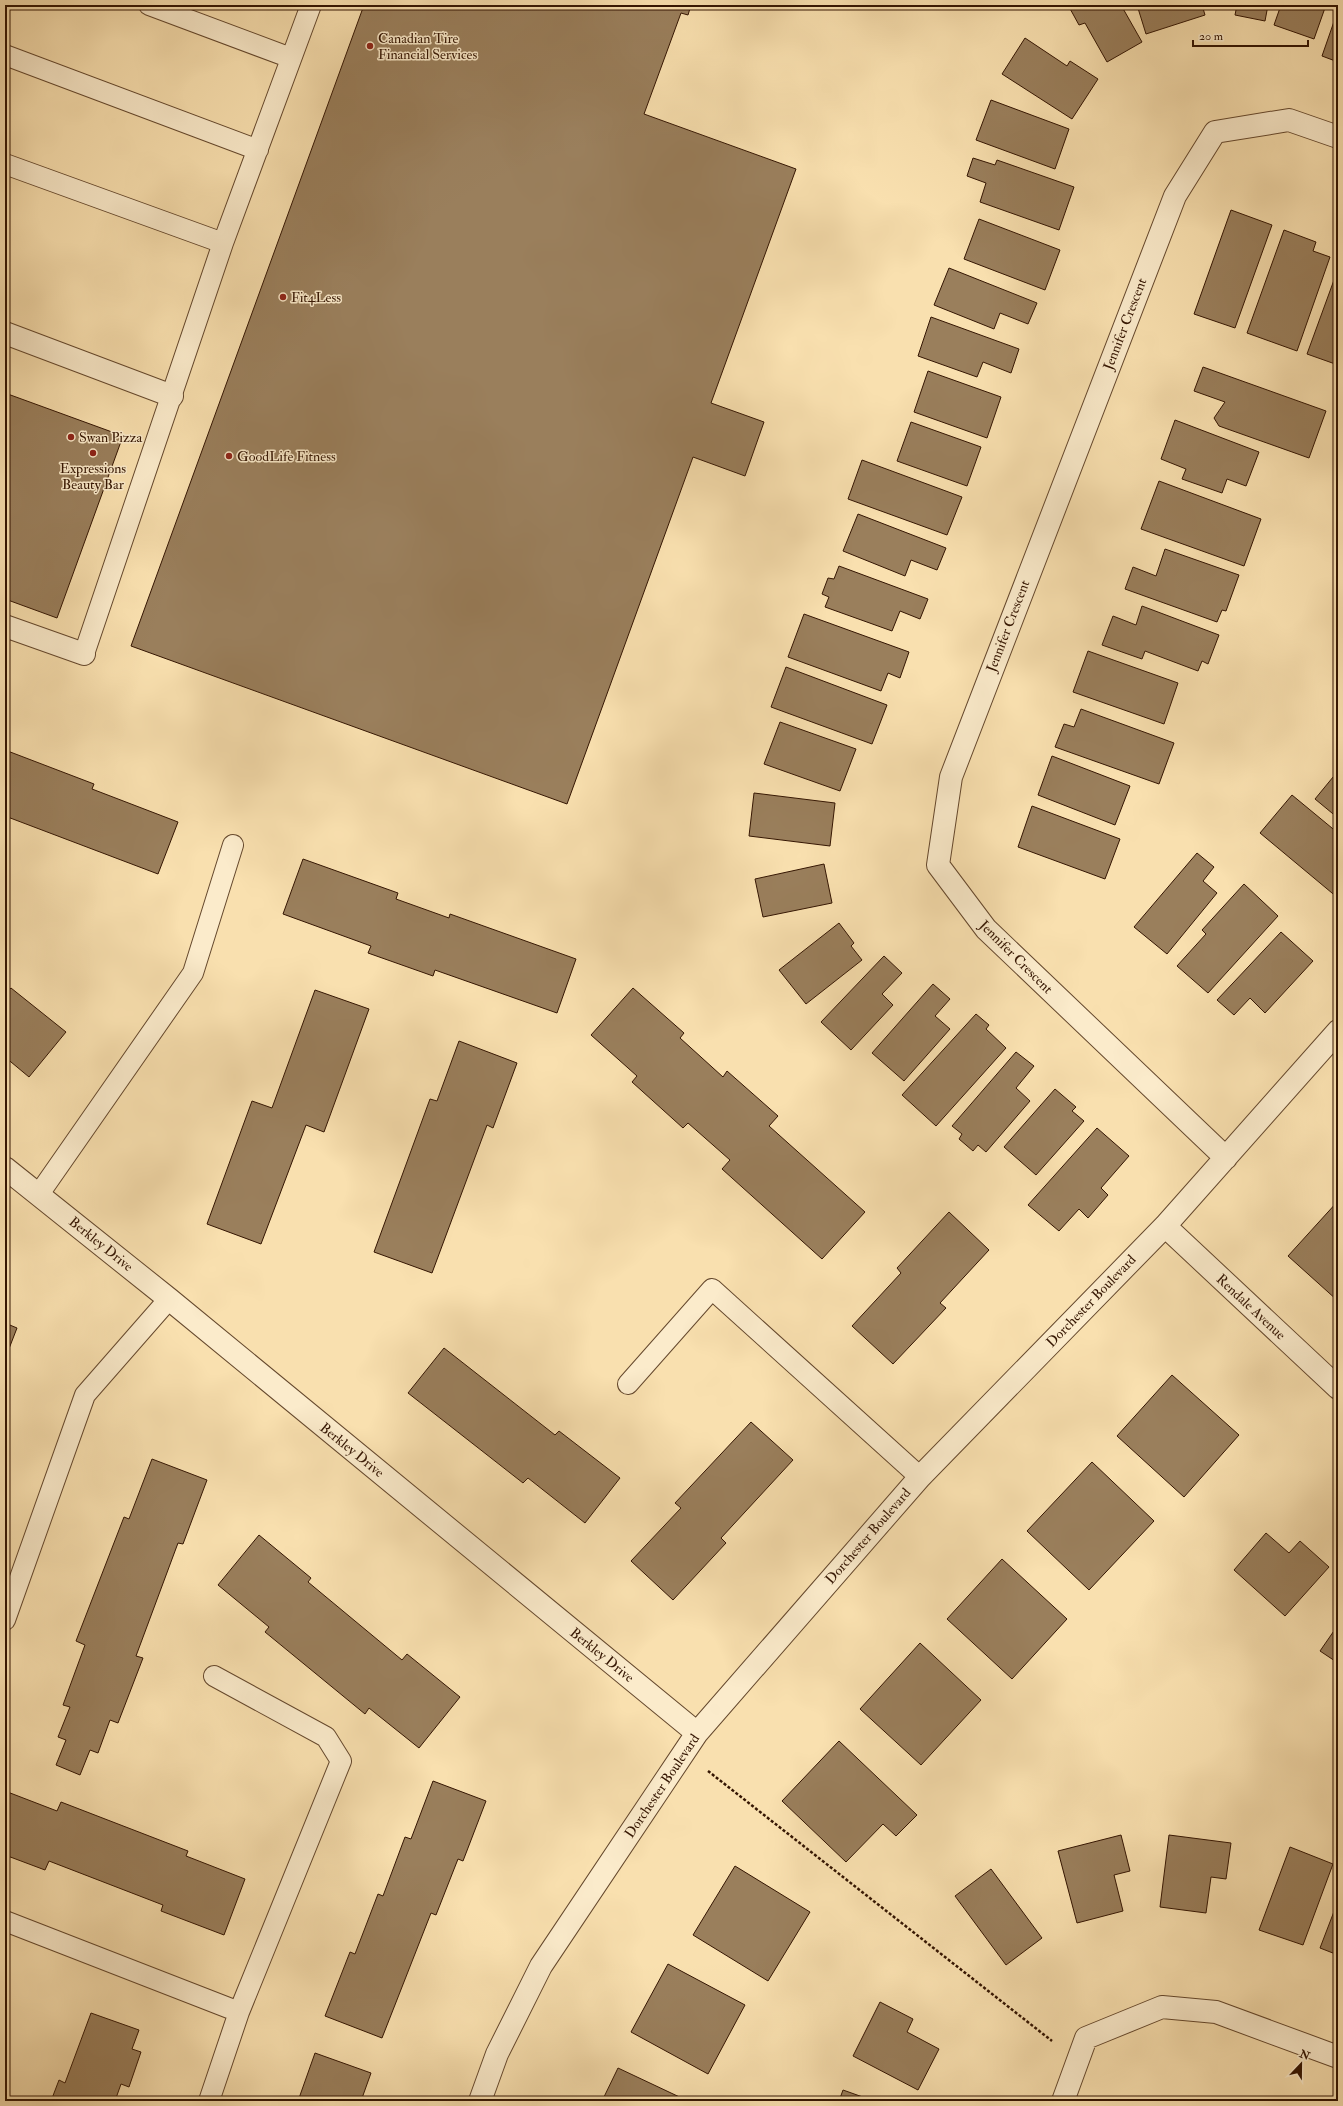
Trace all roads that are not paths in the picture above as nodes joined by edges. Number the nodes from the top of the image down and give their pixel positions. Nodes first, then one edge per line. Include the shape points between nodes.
1 (149, 5) edge
2 (311, 5) edge
3 (5, 55) edge
4 (291, 58) junction
5 (1338, 137) edge
6 (258, 150) junction
7 (5, 164) edge
8 (223, 243) junction
9 (5, 333) edge
10 (172, 396) junction
11 (5, 626) edge
12 (84, 654) joint
13 (233, 844) dead end
14 (1338, 1031) edge
15 (1226, 1158) junction
16 (5, 1168) edge
17 (39, 1194) junction
18 (1165, 1226) junction
19 (169, 1299) junction
20 (628, 1384) dead end
21 (1338, 1388) edge
22 (920, 1477) junction
23 (5, 1620) edge
24 (214, 1676) dead end
25 (697, 1733) junction
26 (5, 1921) edge
27 (239, 2012) junction
28 (1338, 2057) edge
29 (209, 2101) edge
30 (480, 2101) edge
31 (1063, 2101) edge

1 - 4 lane
2 - 4 lane
3 - 6 lane
4 - 6 lane
5 - 15 street, Jennifer Crescent via 1289,120 1215,132 1175,196 951,777 938,865 986,929
6 - 8 lane
7 - 8 lane
8 - 10 lane
9 - 10 street
10 - 12 lane
11 - 12 street
13 - 17 lane via 193,973
14 - 15 street, Dorchester Boulevard
15 - 18 street, Dorchester Boulevard
16 - 17 street, Berkley Drive
17 - 19 street, Berkley Drive
18 - 21 street, Rendale Avenue
18 - 22 street, Dorchester Boulevard
19 - 23 lane via 84,1395
19 - 25 street, Berkley Drive
20 - 22 lane via 712,1289
22 - 25 street, Dorchester Boulevard
24 - 27 lane via 326,1737 341,1761
25 - 30 street, Dorchester Boulevard via 540,1966 497,2054
26 - 27 lane
27 - 29 lane
28 - 31 street via 1216,2012 1162,2007 1086,2038

